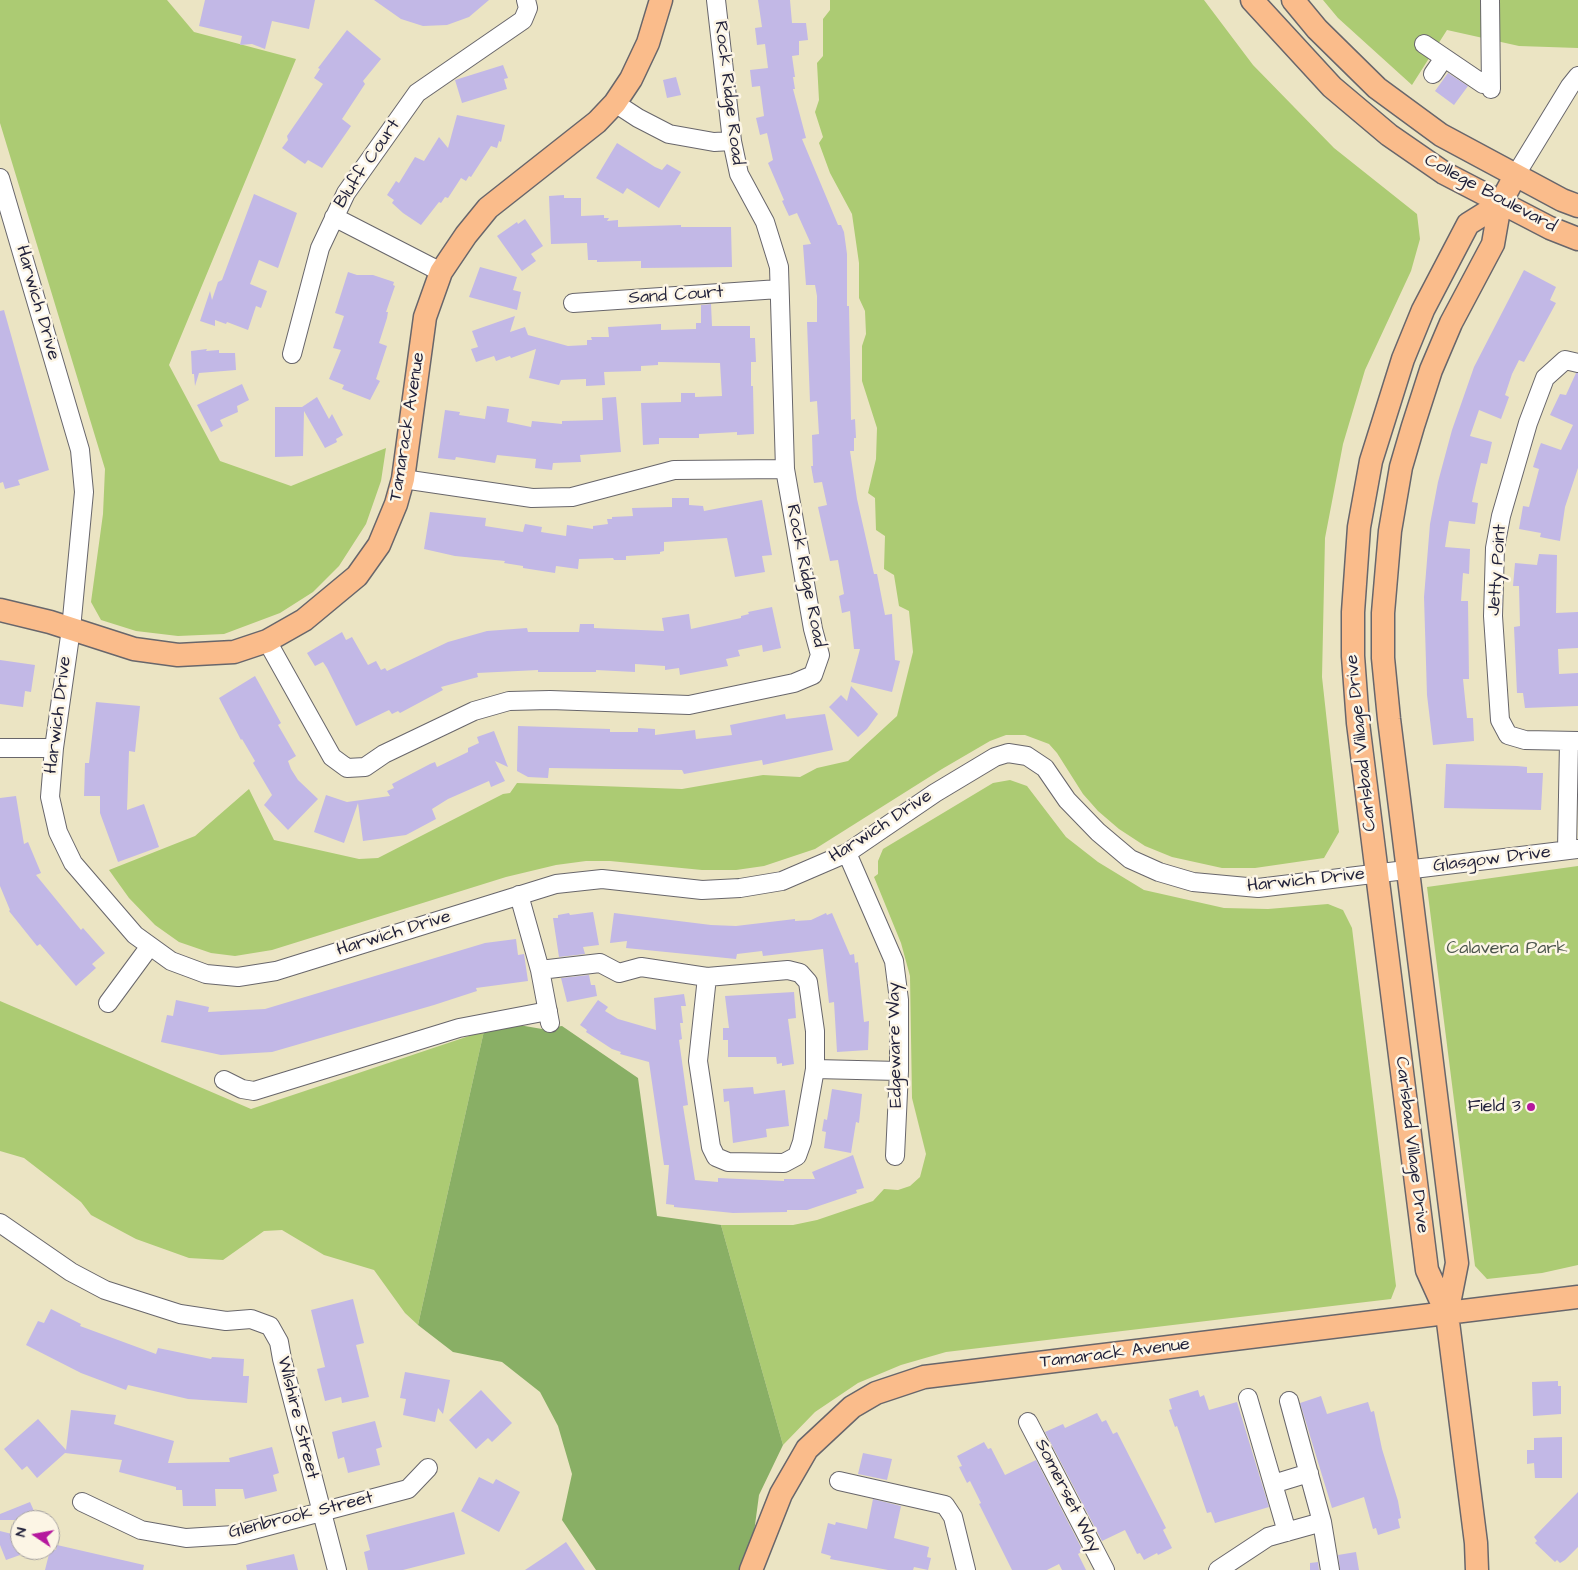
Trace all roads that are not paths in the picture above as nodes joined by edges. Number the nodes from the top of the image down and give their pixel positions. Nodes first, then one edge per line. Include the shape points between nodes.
1 (526, 0) edge
2 (661, 0) edge
3 (716, 0) edge
4 (1252, 0) edge
5 (1293, 0) edge
6 (1490, 0) edge
7 (1424, 44) dead end
8 (1444, 58) junction
9 (1433, 74) dead end
10 (1578, 76) edge
11 (615, 103) junction
12 (732, 141) junction
13 (1515, 176) junction
14 (0, 178) edge
15 (1500, 204) junction
16 (1578, 206) edge
17 (334, 217) junction
18 (1578, 239) edge
19 (442, 272) junction
20 (780, 289) junction
21 (573, 303) dead end
22 (292, 354) dead end
23 (1578, 363) edge
24 (785, 469) junction
25 (403, 479) junction
26 (0, 610) edge
27 (71, 628) junction
28 (267, 641) junction
29 (1573, 741) edge
30 (0, 748) edge
31 (54, 748) junction
32 (1573, 850) edge
33 (847, 853) junction
34 (1407, 871) junction
35 (1376, 874) junction
36 (519, 895) junction
37 (150, 946) junction
38 (540, 970) junction
39 (707, 977) junction
40 (108, 1003) dead end
41 (815, 1069) junction
42 (899, 1071) junction
43 (224, 1080) dead end
44 (895, 1156) dead end
45 (0, 1223) edge
46 (1578, 1298) edge
47 (1447, 1314) junction
48 (1248, 1398) dead end
49 (1290, 1401) dead end
50 (1028, 1422) dead end
51 (428, 1468) dead end
52 (1309, 1474) junction
53 (839, 1480) dead end
54 (1273, 1484) junction
55 (82, 1502) dead end
56 (321, 1512) junction
57 (1322, 1522) junction
58 (1287, 1532) junction
59 (336, 1570) edge
60 (751, 1570) edge
61 (966, 1570) edge
62 (1105, 1570) edge
63 (1218, 1570) edge
64 (1330, 1570) edge
65 (1477, 1570) edge

1 - 17 street, Bluff Court via 528,8 523,20 417,92 346,193
2 - 11 main road, Tamarack Avenue via 648,43
3 - 12 street, Rock Ridge Road
4 - 15 main road, College Boulevard via 1325,80 1368,119 1444,173
5 - 13 main road, College Boulevard via 1317,29 1377,88 1441,135
6 - 8 street via 1487,87
7 - 8 street
8 - 9 street
10 - 13 street
11 - 12 street via 669,134 714,142
11 - 19 main road, Tamarack Avenue via 598,122 488,208
12 - 20 street, Rock Ridge Road via 739,174 765,222 779,267
13 - 15 main road, Carlsbad Village Drive
13 - 16 main road, College Boulevard
14 - 27 street, Harwich Drive via 80,450 84,492
15 - 18 main road, College Boulevard
15 - 34 main road, Carlsbad Village Drive via 1493,244 1451,323 1431,370 1401,468 1390,531 1383,658
15 - 35 main road, Carlsbad Village Drive via 1468,224 1423,310 1402,359 1371,461 1359,527 1352,612 1353,656
17 - 19 street
17 - 22 street, Bluff Court via 320,248
19 - 25 main road, Tamarack Avenue via 425,317
20 - 21 street, Sand Court
20 - 24 street, Rock Ridge Road
23 - 29 street, Jetty Point via 1565,360 1545,378 1528,423 1495,548 1493,616 1500,720 1508,735 1525,740
24 - 25 street via 674,470 572,497 532,498
24 - 28 street, Rock Ridge Road via 820,655 813,675 794,683 689,705 509,701 474,711 384,754 365,767 347,768 332,758
25 - 28 main road, Tamarack Avenue via 378,545 357,576 304,620
26 - 27 main road, Tamarack Avenue
27 - 28 main road, Tamarack Avenue via 134,648 178,655 234,652
27 - 31 street, Harwich Drive
29 - 32 street
30 - 31 street
31 - 37 street, Harwich Drive via 50,797 65,848 73,863 129,928
32 - 34 street, Glasgow Drive
33 - 35 street, Harwich Drive via 935,793 995,757 1008,753 1027,756 1045,768 1067,800 1098,832 1130,859 1159,872 1192,882 1258,888
33 - 36 street, Harwich Drive via 782,881 740,888 702,890 602,880 556,884
33 - 42 street, Edgeware Way via 894,961 899,1000
34 - 35 street, Glasgow Drive
34 - 47 main road, Carlsbad Village Drive via 1457,1263
35 - 47 main road, Carlsbad Village Drive via 1427,1270
36 - 37 street, Harwich Drive via 276,971 238,977 206,974 171,961
36 - 38 street
37 - 40 street
38 - 39 street via 600,962 620,973 641,968
38 - 43 street via 549,1017 459,1028 254,1091
39 - 41 street via 788,970 800,973 808,982 815,1031
39 - 41 street via 698,1061 710,1146 716,1157 728,1162 784,1163 797,1156
41 - 42 street
42 - 44 street, Edgeware Way
45 - 56 street, Wilshire Street via 71,1272 105,1290 180,1314 226,1321 251,1319 270,1326 279,1342
46 - 47 main road, Tamarack Avenue
47 - 60 main road, Tamarack Avenue via 924,1377 876,1393 852,1407 807,1450 781,1494
47 - 65 main road, Carlsbad Village Drive
48 - 54 street
49 - 52 street
50 - 62 street, Somerset Way
51 - 56 street, Glenbrook Street via 408,1489
52 - 54 street
52 - 57 street
53 - 61 street via 946,1505 953,1517
54 - 58 street
55 - 56 street, Glenbrook Street via 140,1530 186,1538 234,1534
56 - 59 street, Wilshire Street
57 - 58 street
57 - 64 street
58 - 63 street via 1268,1537

